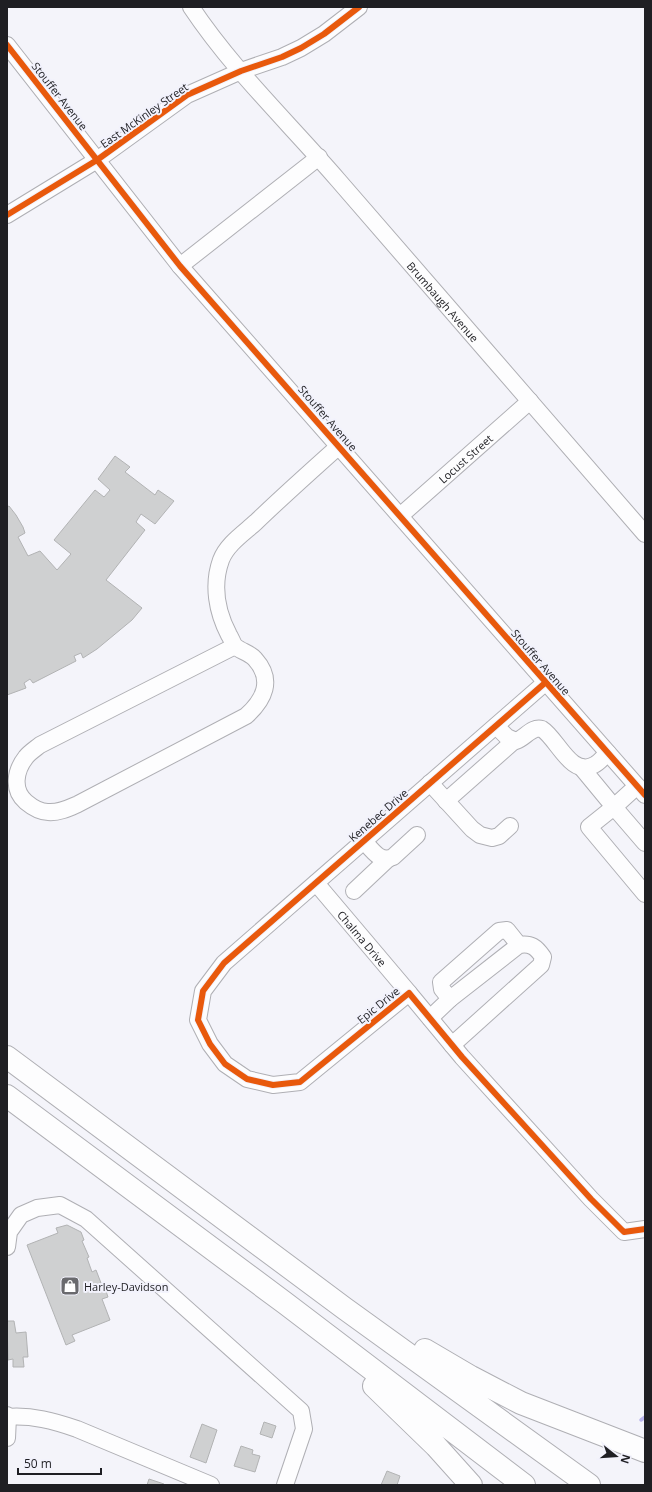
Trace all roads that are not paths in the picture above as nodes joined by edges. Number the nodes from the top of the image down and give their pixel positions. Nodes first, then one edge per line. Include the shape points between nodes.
1 (191, 7) edge
2 (359, 7) edge
3 (7, 45) edge
4 (241, 71) junction
5 (319, 157) junction
6 (97, 160) junction
7 (7, 214) edge
8 (180, 266) junction
9 (530, 401) junction
10 (339, 446) junction
11 (400, 516) junction
12 (645, 534) edge
13 (235, 646) junction
14 (546, 682) junction
15 (496, 726) junction
16 (514, 741) junction
17 (608, 753) junction
18 (582, 767) junction
19 (430, 783) junction
20 (641, 791) edge
21 (446, 801) junction
22 (614, 807) junction
23 (510, 826) dead end
24 (418, 835) dead end
25 (364, 841) junction
26 (645, 843) edge
27 (388, 859) junction
28 (316, 883) junction
29 (354, 891) dead end
30 (645, 894) edge
31 (519, 945) junction
32 (224, 963) joint
33 (409, 992) junction
34 (450, 999) junction
35 (430, 1018) junction
36 (452, 1045) junction
37 (7, 1057) edge
38 (7, 1096) edge
39 (141, 1196) junction
40 (225, 1219) junction
41 (645, 1229) edge
42 (7, 1247) edge
43 (7, 1417) edge
44 (7, 1438) edge
45 (645, 1451) edge
46 (211, 1485) edge
47 (285, 1485) edge
48 (471, 1485) edge
49 (524, 1485) edge
50 (589, 1485) edge

1 - 4 street, Brumbaugh Avenue via 203,26
2 - 4 street, East McKinley Street via 301,48
3 - 6 street, Stouffer Avenue
4 - 5 street, Brumbaugh Avenue
4 - 6 street, East McKinley Street via 187,95
5 - 8 street
5 - 9 street, Brumbaugh Avenue
6 - 7 street, East McKinley Street
6 - 8 street, Stouffer Avenue
8 - 10 street, Stouffer Avenue
9 - 11 street, Locust Street
9 - 12 street, Brumbaugh Avenue
10 - 11 street, Stouffer Avenue
10 - 13 street via 230,546 222,558 217,572 218,608
11 - 14 street, Stouffer Avenue
13 - 13 street via 245,650 255,659 266,681 263,696 246,716 64,810 48,812 34,808 23,799 16,788 17,772 26,756 40,745
14 - 15 street, Kenebec Drive
14 - 17 street, Stouffer Avenue
15 - 16 street
15 - 19 street, Kenebec Drive
16 - 18 street via 521,740 534,729 542,729 576,766
16 - 21 street
17 - 18 street via 594,765
17 - 20 street, Stouffer Avenue
18 - 22 street
19 - 21 street
19 - 25 street, Kenebec Drive
20 - 22 street
21 - 23 street via 480,836 499,836
22 - 26 street
22 - 30 street via 589,827
24 - 27 street
25 - 27 street via 376,855
25 - 28 street, Kenebec Drive
27 - 29 street
28 - 32 street, Kenebec Drive
28 - 33 street, Chalma Drive
31 - 34 street
31 - 34 street via 506,930 499,931 441,982 442,989
31 - 36 street via 533,946 542,957 541,965
32 - 33 street, Epic Drive via 203,991 198,1020 210,1044 225,1064 247,1079 273,1085 300,1082
33 - 35 street, Epic Drive
34 - 35 street
35 - 36 street, Epic Drive
36 - 41 street, Epic Drive via 624,1232
37 - 40 highway
38 - 39 highway
39 - 48 highway via 182,1236 363,1376 436,1446
39 - 49 highway via 285,1302
40 - 45 highway via 248,1226 430,1354 471,1377 521,1403
40 - 50 highway
42 - 47 street via 9,1232 21,1215 37,1208 60,1205 86,1219 301,1411 304,1429
43 - 44 street
43 - 46 street via 33,1417 55,1421

